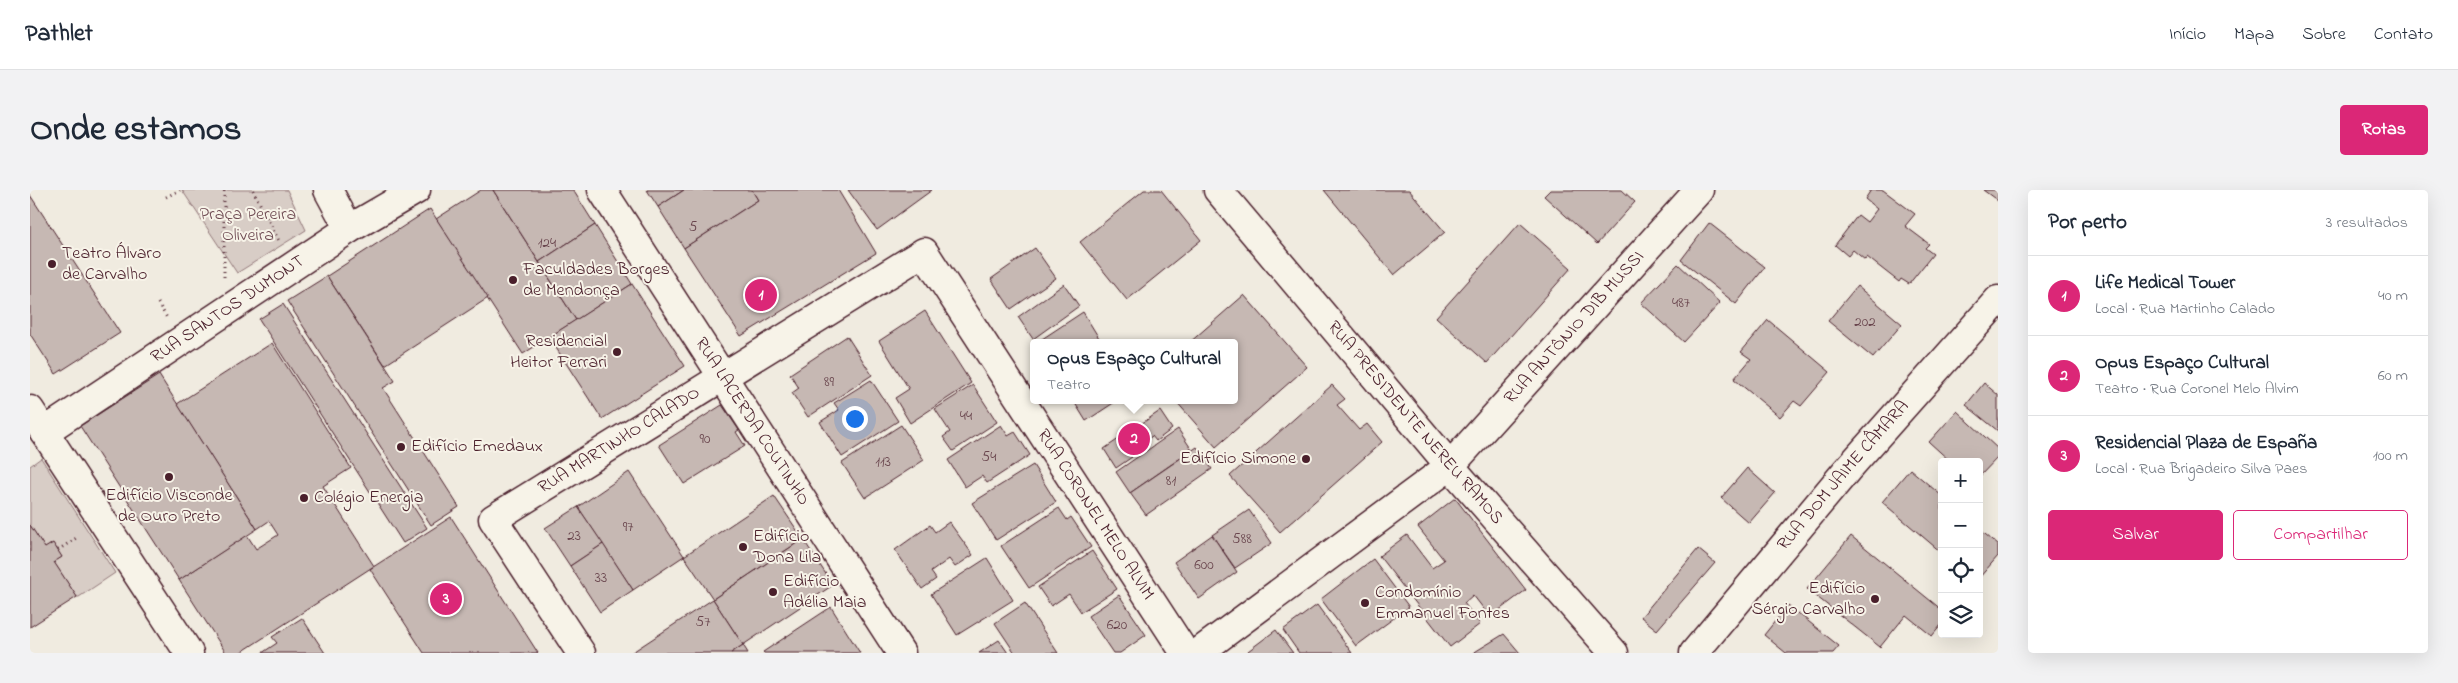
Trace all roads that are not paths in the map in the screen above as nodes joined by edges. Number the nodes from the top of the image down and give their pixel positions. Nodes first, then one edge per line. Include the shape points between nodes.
1 (328, 190) edge
2 (416, 190) edge
3 (602, 190) edge
4 (1699, 190) edge
5 (1220, 191) edge
6 (349, 229) junction
7 (924, 252) joint
8 (1998, 300) edge
9 (722, 377) junction
10 (35, 428) edge
11 (1450, 466) junction
12 (189, 653) edge
13 (581, 653) edge
14 (901, 653) edge
15 (1185, 653) edge
16 (1198, 653) edge
17 (1614, 653) edge
18 (1694, 653) edge

1 - 6 street
2 - 6 street, RUA SANTOS DUMONT
3 - 9 street, RUA LACERDA COUTINHO
4 - 11 street, RUA ANTÔNIO DIB MUSSI
5 - 11 street, RUA PRESIDENTE NEREU RAMOS
6 - 10 street, RUA SANTOS DUMONT
7 - 9 street, RUA MARTINHO CALADO
7 - 15 street, RUA CORONEL MELO ALVIM
8 - 18 street, RUA DOM JAIME CÂMARA via 1847,470
9 - 13 street, RUA MARTINHO CALADO via 493,519
9 - 14 street, RUA LACERDA COUTINHO
10 - 12 street
11 - 16 street, RUA ANTÔNIO DIB MUSSI
11 - 17 street, RUA PRESIDENTE NEREU RAMOS

